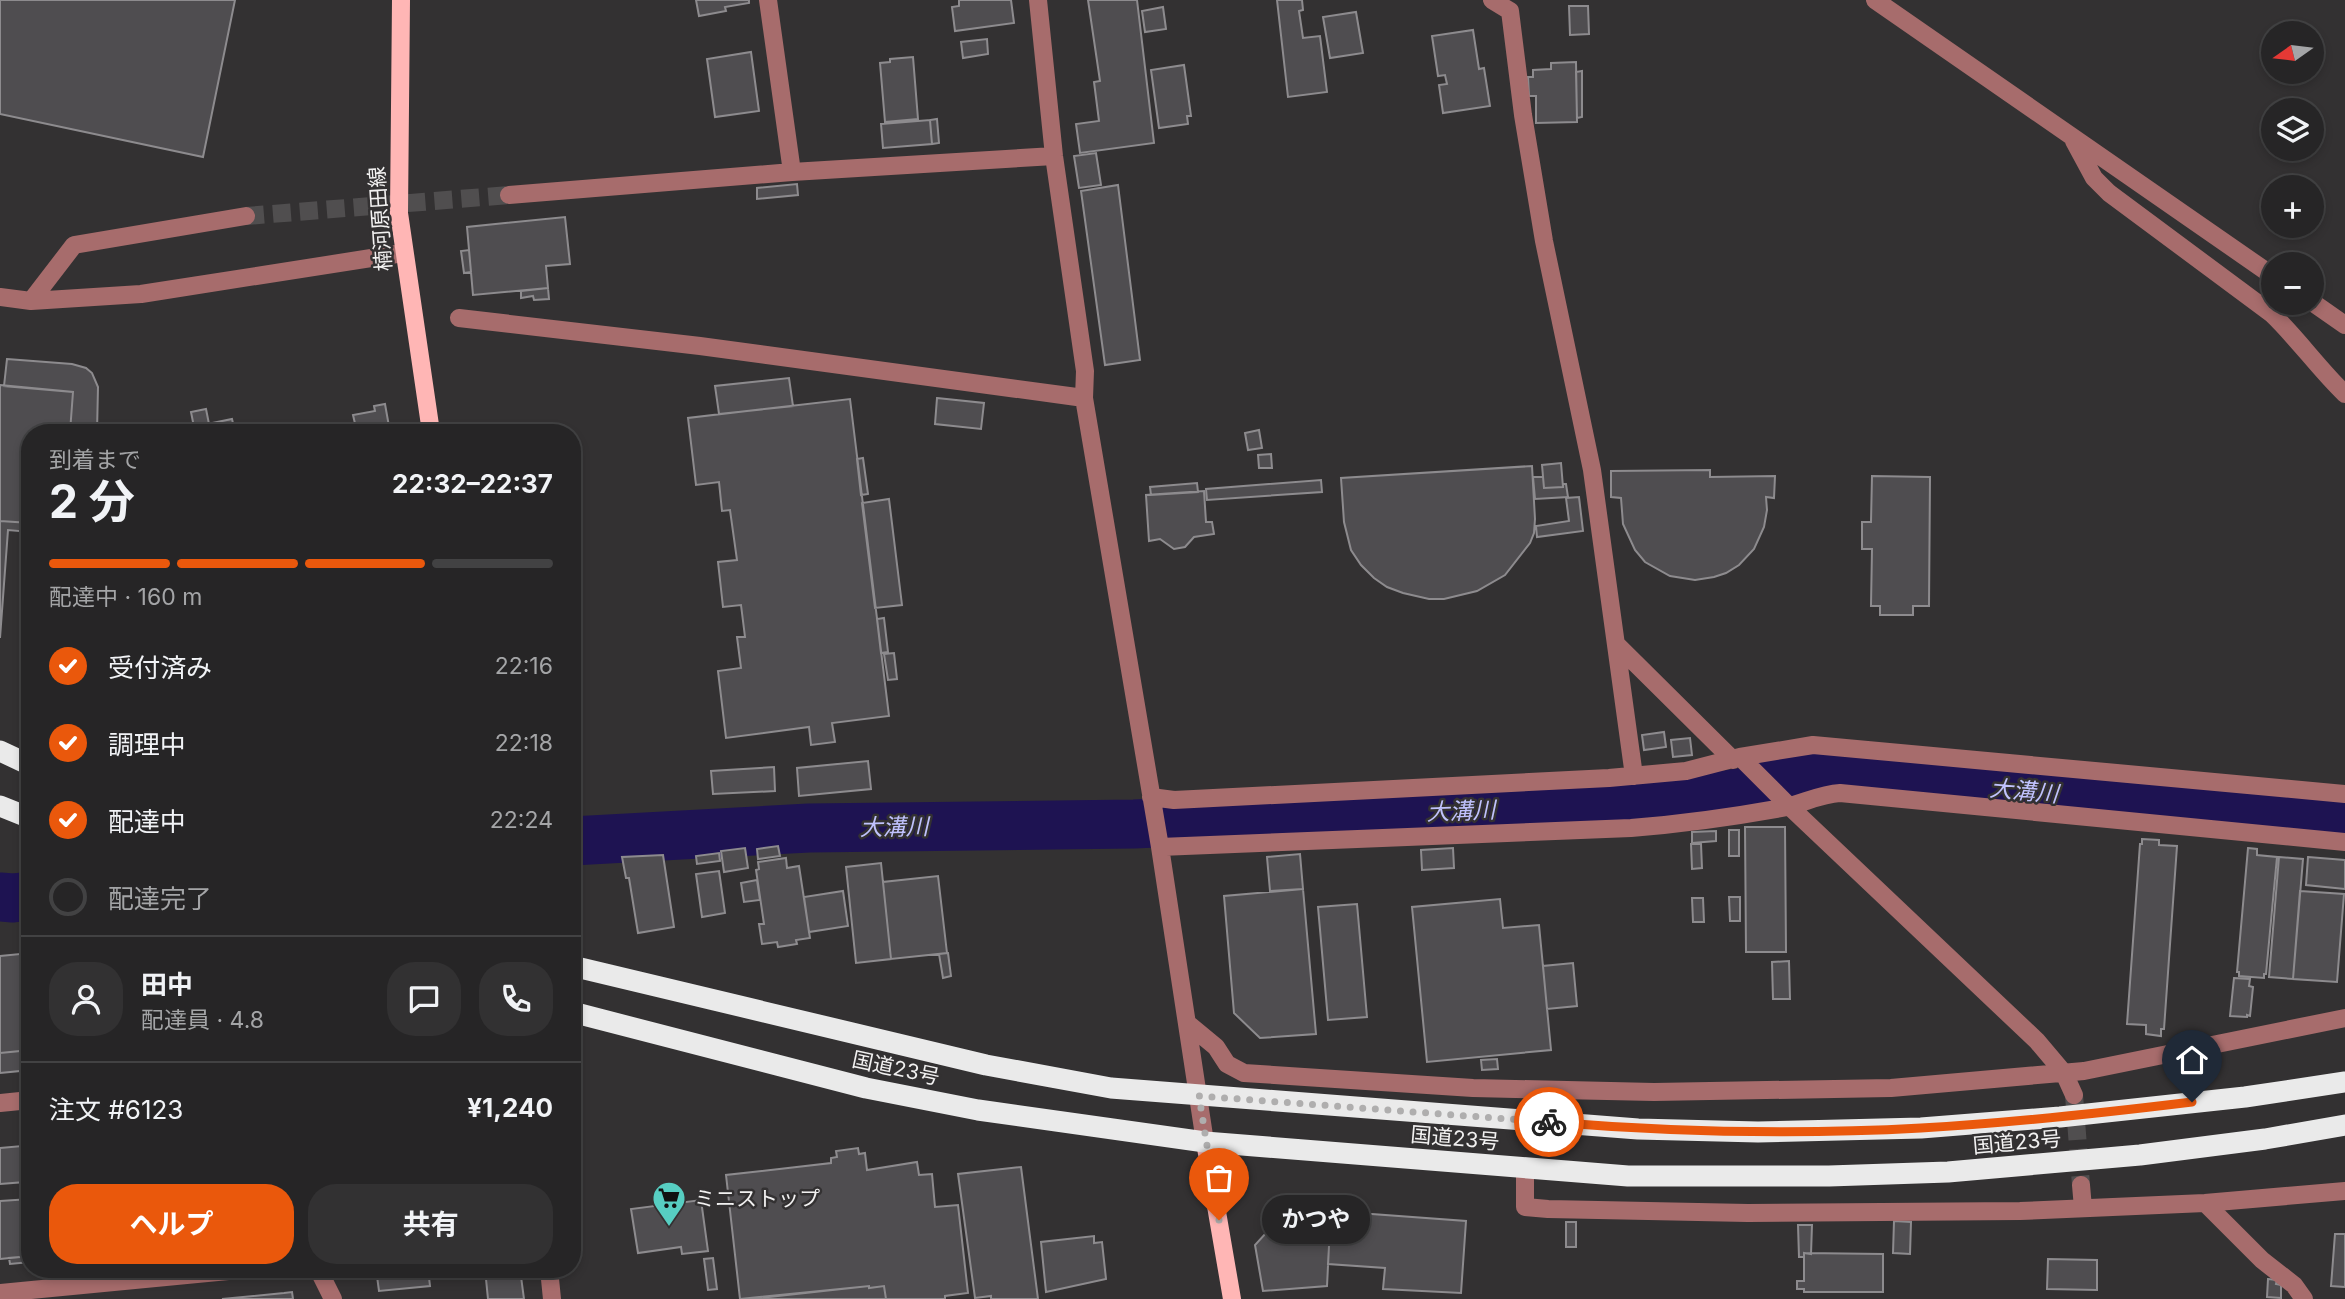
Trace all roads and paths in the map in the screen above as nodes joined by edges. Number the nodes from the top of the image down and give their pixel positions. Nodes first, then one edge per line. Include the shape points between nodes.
1 (401, 0) edge
2 (768, 0) edge
3 (1038, 0) edge
4 (1492, 0) edge
5 (1875, 0) edge
6 (2071, 136) junction
7 (1054, 156) junction
8 (792, 172) junction
9 (509, 195) tunnel mouth
10 (246, 216) tunnel mouth
11 (403, 253) junction
12 (2261, 268) edge
13 (0, 297) edge
14 (31, 301) junction
15 (2324, 310) edge
16 (459, 318) dead end
17 (2345, 325) edge
18 (2345, 394) edge
19 (1084, 398) junction
20 (430, 424) edge
21 (1616, 644) junction
22 (0, 751) edge
23 (1740, 760) junction
24 (21, 761) edge
25 (1634, 776) junction
26 (2345, 793) edge
27 (1152, 800) junction
28 (1785, 803) junction
29 (0, 806) edge
30 (21, 814) edge
31 (2345, 842) edge
32 (1159, 843) junction
33 (581, 968) edge
34 (581, 1014) edge
35 (2345, 1018) edge
36 (1187, 1023) junction
37 (2064, 1073) junction
38 (2345, 1082) edge
39 (2074, 1095) tunnel mouth
40 (1199, 1096) junction
41 (21, 1101) edge
42 (0, 1103) edge
43 (2345, 1125) edge
44 (1205, 1142) junction
45 (1525, 1168) junction
46 (2081, 1185) tunnel mouth
47 (2345, 1191) edge
48 (2205, 1203) junction
49 (2083, 1208) junction
50 (155, 1278) edge
51 (322, 1278) edge
52 (550, 1278) edge
53 (0, 1293) edge
54 (333, 1299) edge
55 (552, 1299) edge
56 (1232, 1299) edge
57 (2304, 1299) edge

1 - 11 main road, 楠河原田線 via 399,213
2 - 8 street
3 - 7 street
4 - 21 street via 1510,11 1544,241 1592,470
5 - 6 street
6 - 12 street
6 - 18 street via 2094,178 2272,314
7 - 8 street
7 - 19 street via 1085,371
8 - 9 street
10 - 14 street via 75,245
11 - 14 street via 141,294
11 - 20 main road, 楠河原田線
13 - 14 street
15 - 17 street
16 - 19 street
19 - 27 street
21 - 23 street
21 - 25 street
22 - 24 highway
23 - 25 street
23 - 26 street via 1788,748 1836,746
23 - 28 street
25 - 27 street
27 - 32 street
28 - 31 street via 1840,793
28 - 32 street via 1720,819 1631,828
28 - 37 street via 2037,1041
29 - 30 highway
32 - 36 street
33 - 40 highway, 国道23号 via 986,1065 1111,1088
34 - 44 highway, 国道23号 via 866,1088 978,1110
35 - 37 street
36 - 37 street via 1216,1046 1227,1064 1244,1073 1473,1088 1654,1092 1891,1088
36 - 40 street
37 - 39 street
38 - 40 highway, 国道23号 via 2032,1119 1921,1128 1758,1132 1638,1129
40 - 44 street
41 - 42 street
43 - 45 highway, 国道23号 via 2140,1155 1948,1172 1629,1176
44 - 45 highway, 国道23号
44 - 56 main road
45 - 49 street via 1525,1207 1548,1209 1762,1213
46 - 49 street
47 - 48 street
48 - 49 street
48 - 57 street
50 - 53 street
51 - 54 street
52 - 55 street

